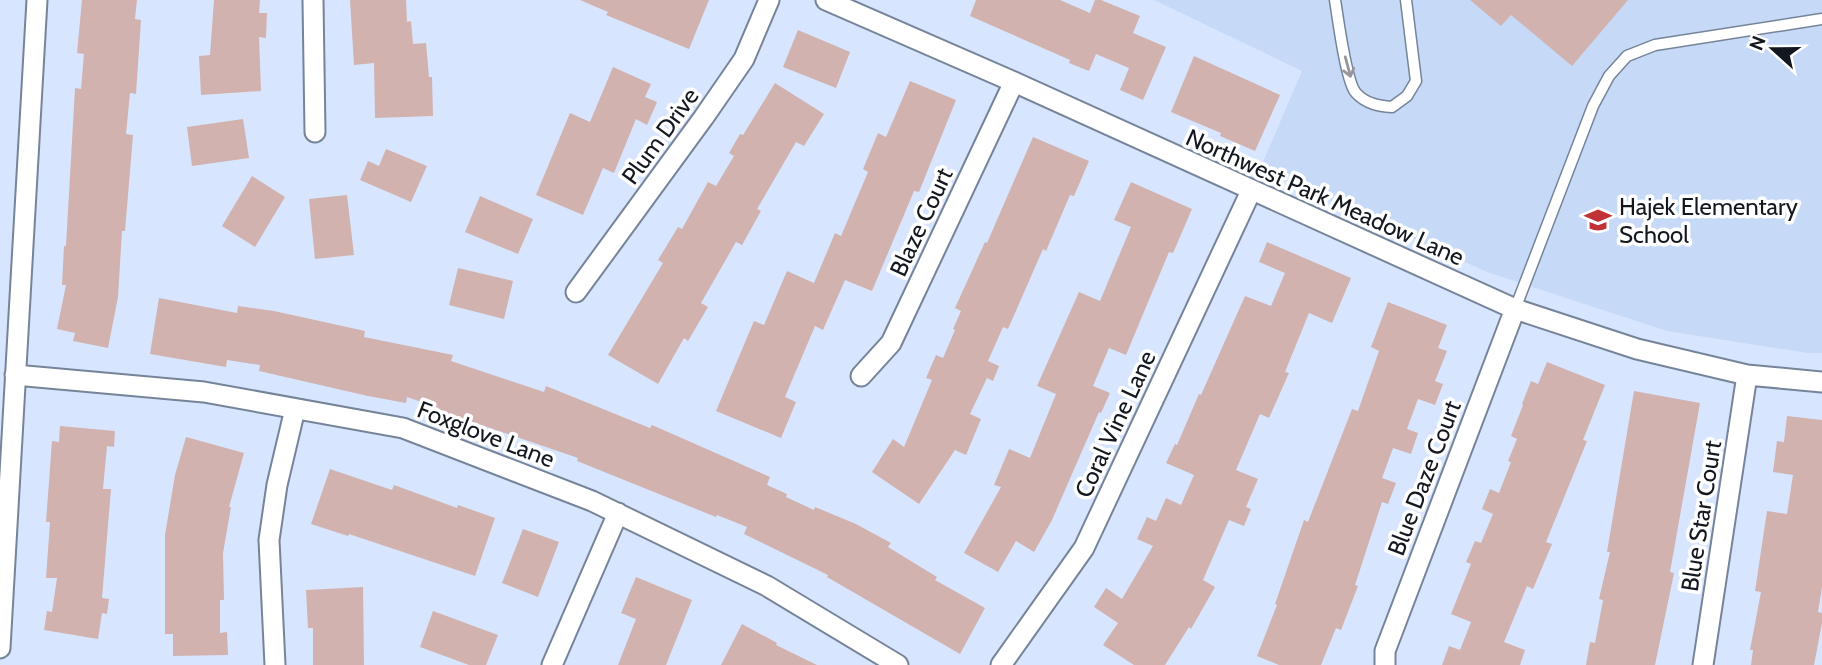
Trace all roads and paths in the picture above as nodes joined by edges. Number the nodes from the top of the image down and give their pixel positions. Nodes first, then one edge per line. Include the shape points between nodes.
1 (37, 0) edge
2 (313, 0) edge
3 (769, 0) edge
4 (826, 0) edge
5 (1335, 0) edge
6 (1406, 0) edge
7 (1822, 19) edge
8 (1014, 82) junction
9 (315, 132) dead end
10 (1251, 191) junction
11 (576, 292) dead end
12 (1515, 309) junction
13 (15, 375) junction
14 (1747, 375) junction
15 (861, 376) dead end
16 (1822, 382) edge
17 (295, 409) junction
18 (618, 513) junction
19 (0, 648) edge
20 (275, 665) edge
21 (552, 665) edge
22 (898, 665) edge
23 (1001, 665) edge
24 (1385, 665) edge
25 (1703, 665) edge

1 - 13 street
2 - 9 street
3 - 11 street, Plum Drive via 744,59
4 - 8 street, Northwest Park Meadow Lane
5 -> 6 lane via 1355,92 1374,105 1392,107 1407,96 1416,81
7 - 12 lane via 1655,45 1627,56 1609,76 1593,106
8 - 10 street, Northwest Park Meadow Lane
8 - 15 street, Blaze Court via 891,343
10 - 12 street, Northwest Park Meadow Lane
10 - 23 street, Coral Vine Lane via 1084,548
12 - 14 street, Northwest Park Meadow Lane via 1637,349
12 - 24 street, Blue Daze Court via 1385,651
13 - 17 street, Foxglove Lane via 204,392
13 - 19 street
14 - 16 street, Northwest Park Meadow Lane
14 - 25 street, Blue Star Court
17 - 18 street, Foxglove Lane via 402,428
17 - 20 street via 269,540
18 - 21 street
18 - 22 street, Foxglove Lane via 767,586

